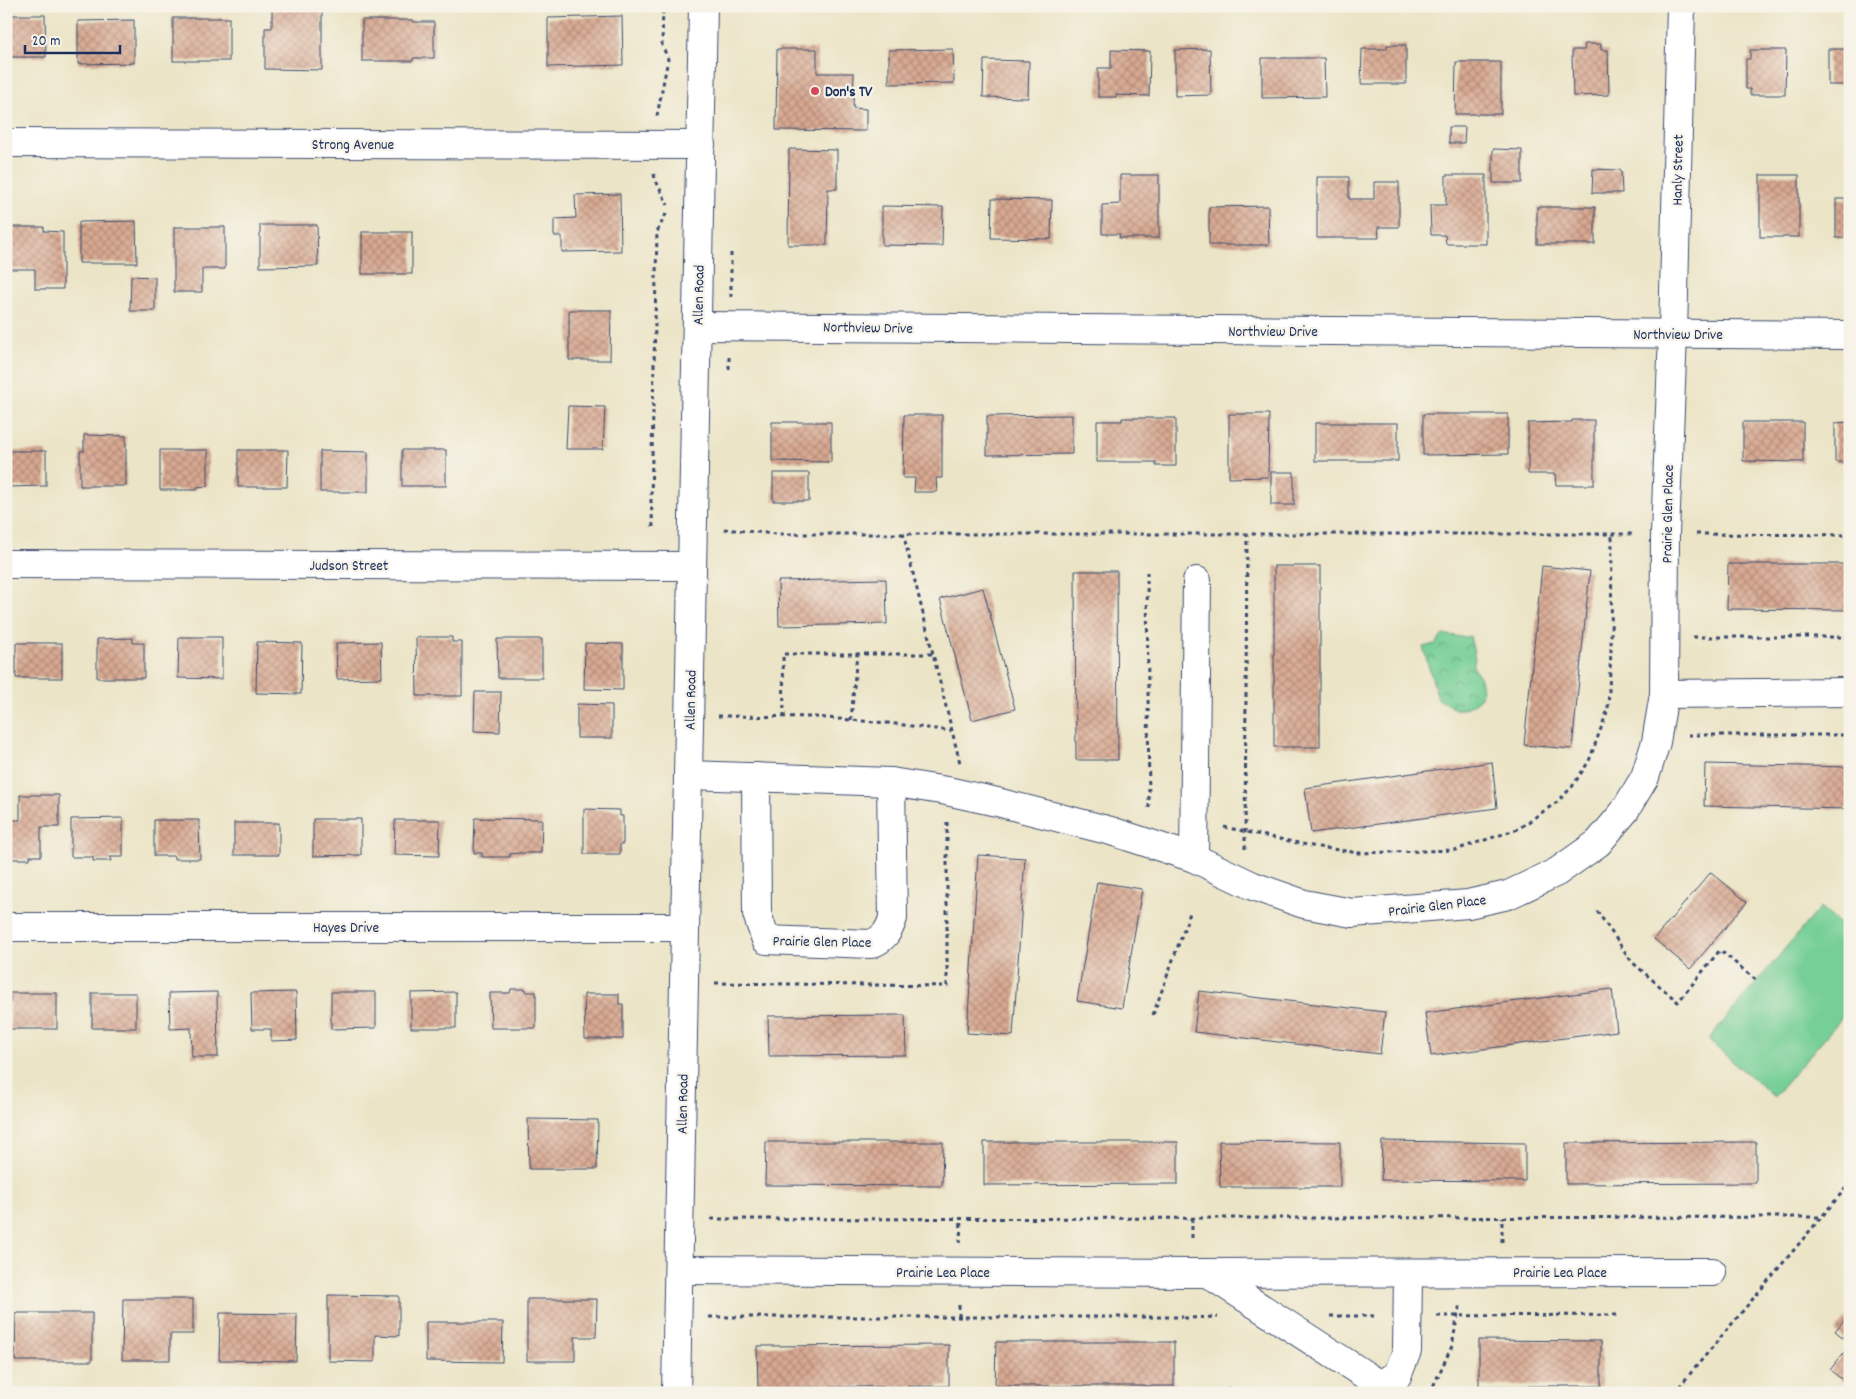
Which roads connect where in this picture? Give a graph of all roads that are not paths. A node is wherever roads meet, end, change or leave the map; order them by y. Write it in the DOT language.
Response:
graph roads {
  1 [pos="703,6"];
  2 [pos="1681,6"];
  3 [pos="6,143"];
  4 [pos="701,145"];
  5 [pos="697,326"];
  6 [pos="1673,334"];
  7 [pos="1850,335"];
  8 [pos="6,564"];
  9 [pos="692,566"];
  10 [pos="1198,580"];
  11 [pos="1850,692"];
  12 [pos="1664,694"];
  13 [pos="688,775"];
  14 [pos="756,777"];
  15 [pos="891,782"];
  16 [pos="1194,858"];
  17 [pos="6,927"];
  18 [pos="685,927"];
  19 [pos="679,1270"];
  20 [pos="1712,1272"];
  21 [pos="1207,1273"];
  22 [pos="1408,1273"];
  23 [pos="676,1393"];
  1 -- 4 [label="street, Allen Road"];
  2 -- 6 [label="street, Hanly Street"];
  3 -- 4 [label="street, Strong Avenue"];
  4 -- 5 [label="street, Allen Road"];
  5 -- 6 [label="street, Northview Drive"];
  5 -- 9 [label="street, Allen Road"];
  6 -- 7 [label="street, Northview Drive"];
  6 -- 12 [label="street, Prairie Glen Place"];
  8 -- 9 [label="street, Judson Street"];
  9 -- 13 [label="street, Allen Road"];
  10 -- 16 [label="street"];
  11 -- 12 [label="street"];
  12 -- 16 [label="street, Prairie Glen Place"];
  13 -- 14 [label="street, Prairie Glen Place"];
  13 -- 18 [label="street, Allen Road"];
  14 -- 15 [label="street, Prairie Glen Place"];
  14 -- 15 [label="street, Prairie Glen Place"];
  15 -- 16 [label="street, Prairie Glen Place"];
  17 -- 18 [label="street, Hayes Drive"];
  18 -- 19 [label="street, Allen Road"];
  19 -- 21 [label="street, Prairie Lea Place"];
  19 -- 23 [label="street, Allen Road"];
  20 -- 22 [label="street, Prairie Lea Place"];
  21 -- 22 [label="street, Prairie Lea Place"];
  21 -- 22 [label="street"];
}
